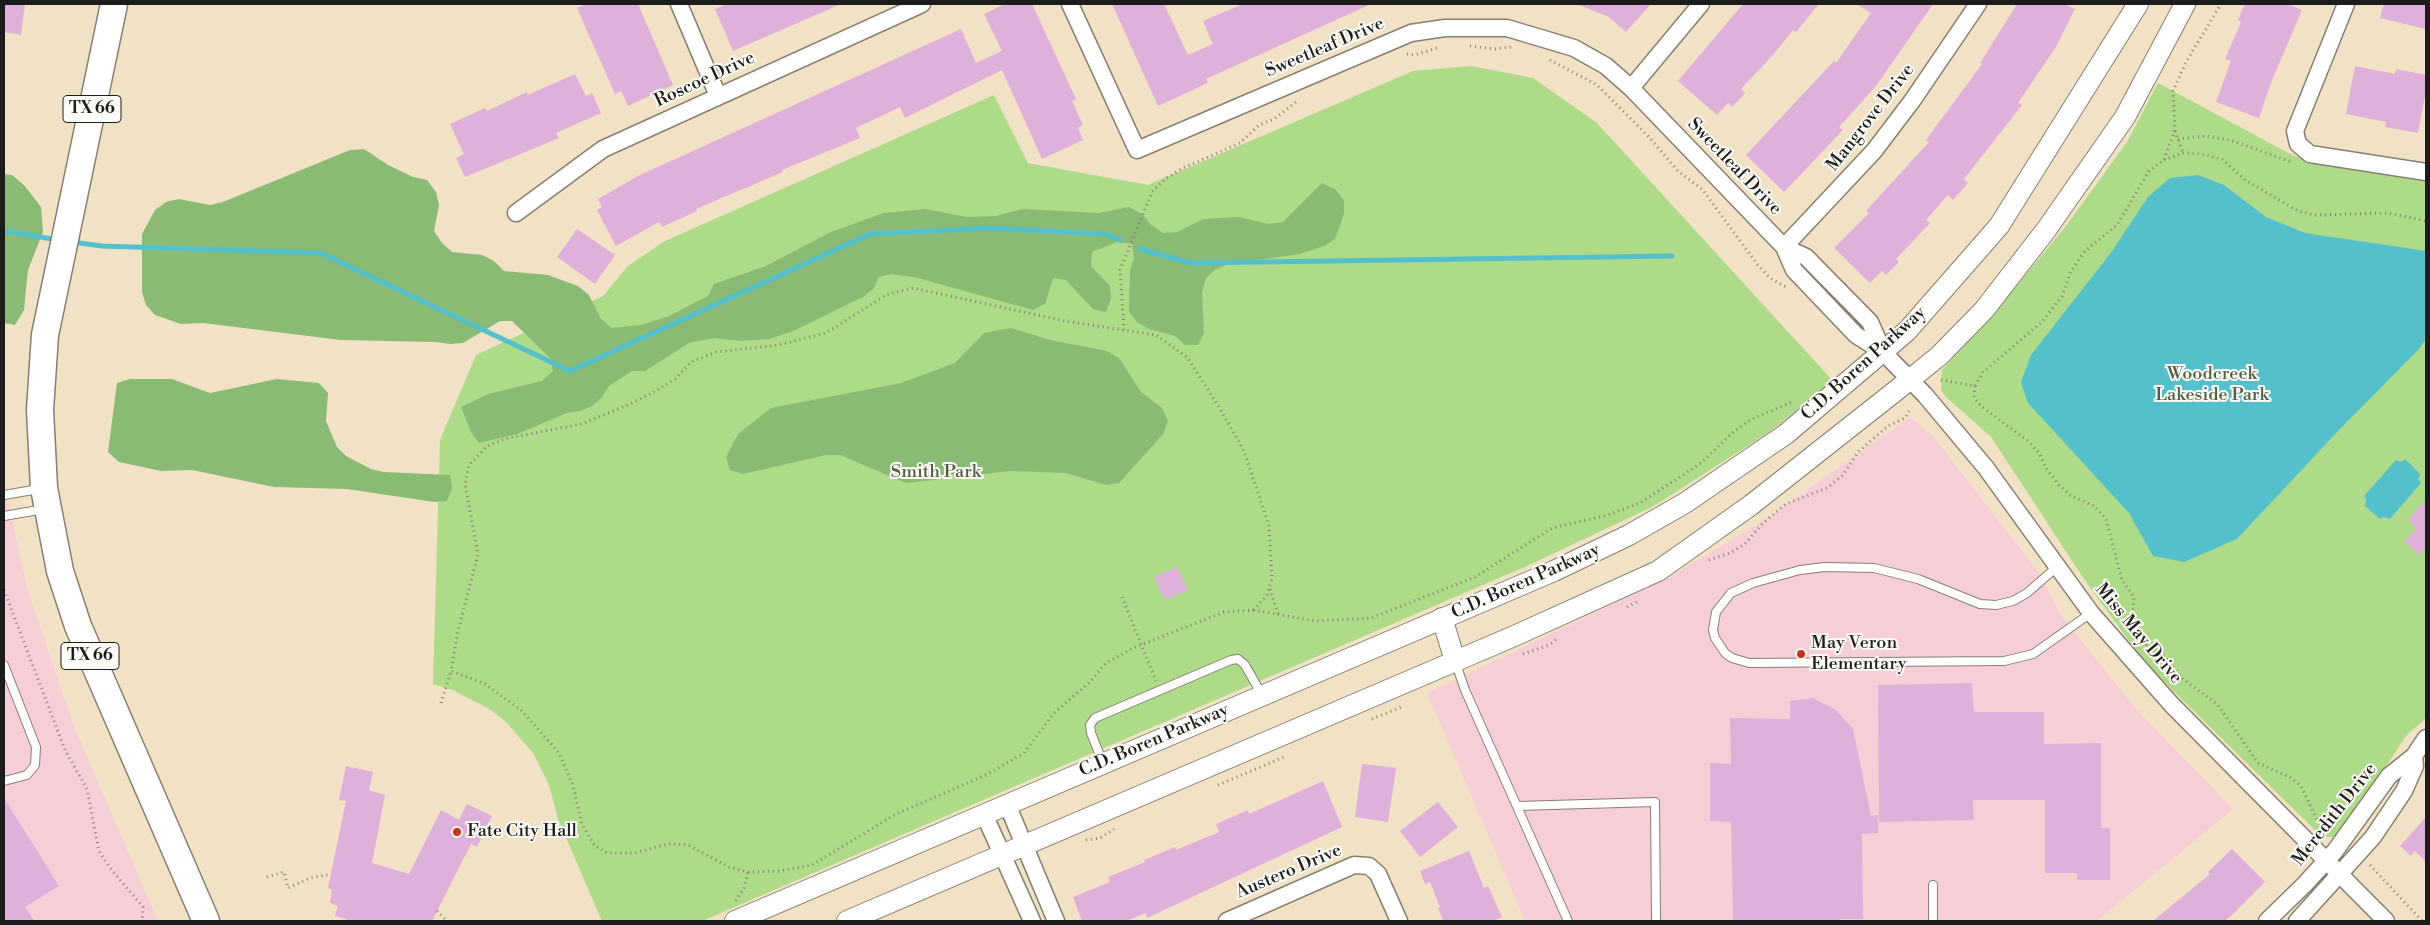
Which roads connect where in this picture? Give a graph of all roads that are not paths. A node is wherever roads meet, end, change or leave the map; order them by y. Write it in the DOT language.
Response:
graph roads {
  1 [pos="114,4"];
  2 [pos="679,4"];
  3 [pos="922,4"];
  4 [pos="1070,4"];
  5 [pos="1702,4"];
  6 [pos="1978,4"];
  7 [pos="2138,4"];
  8 [pos="2185,4"];
  9 [pos="2346,4"];
  10 [pos="1631,88"];
  11 [pos="718,96"];
  12 [pos="2426,172"];
  13 [pos="516,213"];
  14 [pos="1784,247"];
  15 [pos="1883,352"];
  16 [pos="1910,379"];
  17 [pos="4,495"];
  18 [pos="45,499"];
  19 [pos="4,516"];
  20 [pos="2058,566"];
  21 [pos="2091,613"];
  22 [pos="1442,618"];
  23 [pos="1455,662"];
  24 [pos="4,665"];
  25 [pos="1262,695"];
  26 [pos="2425,741"];
  27 [pos="2414,756"];
  28 [pos="1103,763"];
  29 [pos="4,781"];
  30 [pos="1007,804"];
  31 [pos="1517,806"];
  32 [pos="984,814"];
  33 [pos="1024,845"];
  34 [pos="1002,855"];
  35 [pos="2326,860"];
  36 [pos="2340,875"];
  37 [pos="1933,885"];
  38 [pos="737,920"];
  39 [pos="206,921"];
  40 [pos="847,921"];
  41 [pos="1032,921"];
  42 [pos="1056,921"];
  43 [pos="1227,921"];
  44 [pos="1399,921"];
  45 [pos="1568,921"];
  46 [pos="1656,921"];
  47 [pos="1933,921"];
  48 [pos="2267,921"];
  49 [pos="2297,921"];
  50 [pos="2386,921"];
  1 -- 18 [label="main road, TX 66"];
  2 -- 11 [label="street"];
  3 -- 11 [label="street, Roscoe Drive"];
  4 -- 10 [label="street, Sweetleaf Drive"];
  5 -- 10 [label="street"];
  6 -- 14 [label="street, Mangrove Drive"];
  7 -- 15 [label="street, C.D. Boren Parkway"];
  8 -- 16 [label="street, C.D. Boren Parkway"];
  9 -- 12 [label="street"];
  10 -- 14 [label="street, Sweetleaf Drive"];
  11 -- 13 [label="street, Roscoe Drive"];
  14 -- 15 [label="street, Sweetleaf Drive"];
  15 -- 16 [label="street, Miss May Drive"];
  15 -- 22 [label="street, C.D. Boren Parkway"];
  16 -- 20 [label="street, Miss May Drive"];
  16 -- 23 [label="street, C.D. Boren Parkway"];
  17 -- 18 [label="lane"];
  18 -- 19 [label="lane"];
  18 -- 39 [label="main road, TX 66"];
  20 -- 21 [label="street, Miss May Drive"];
  20 -- 21 [label="lane"];
  21 -- 35 [label="street, Miss May Drive"];
  22 -- 23 [label="street"];
  22 -- 25 [label="street, C.D. Boren Parkway"];
  23 -- 31 [label="lane"];
  23 -- 33 [label="street, C.D. Boren Parkway"];
  24 -- 29 [label="lane"];
  25 -- 28 [label="street, C.D. Boren Parkway"];
  25 -- 28 [label="lane"];
  26 -- 27 [label="street, Meredith Drive"];
  27 -- 35 [label="street, Meredith Drive"];
  27 -- 36 [label="street, Meredith Drive"];
  28 -- 30 [label="street, C.D. Boren Parkway"];
  30 -- 32 [label="street, C.D. Boren Parkway"];
  30 -- 33 [label="street"];
  31 -- 45 [label="lane"];
  31 -- 46 [label="lane"];
  32 -- 34 [label="street"];
  32 -- 38 [label="street, C.D. Boren Parkway"];
  33 -- 34 [label="street, C.D. Boren Parkway"];
  33 -- 42 [label="street"];
  34 -- 40 [label="street, C.D. Boren Parkway"];
  34 -- 41 [label="street"];
  35 -- 36 [label="street, Miss May Drive"];
  35 -- 48 [label="street, Meredith Drive"];
  36 -- 49 [label="street, Meredith Drive"];
  36 -- 50 [label="street, Miss May Drive"];
  37 -- 47 [label="lane"];
  43 -- 44 [label="street, Austero Drive"];
}
